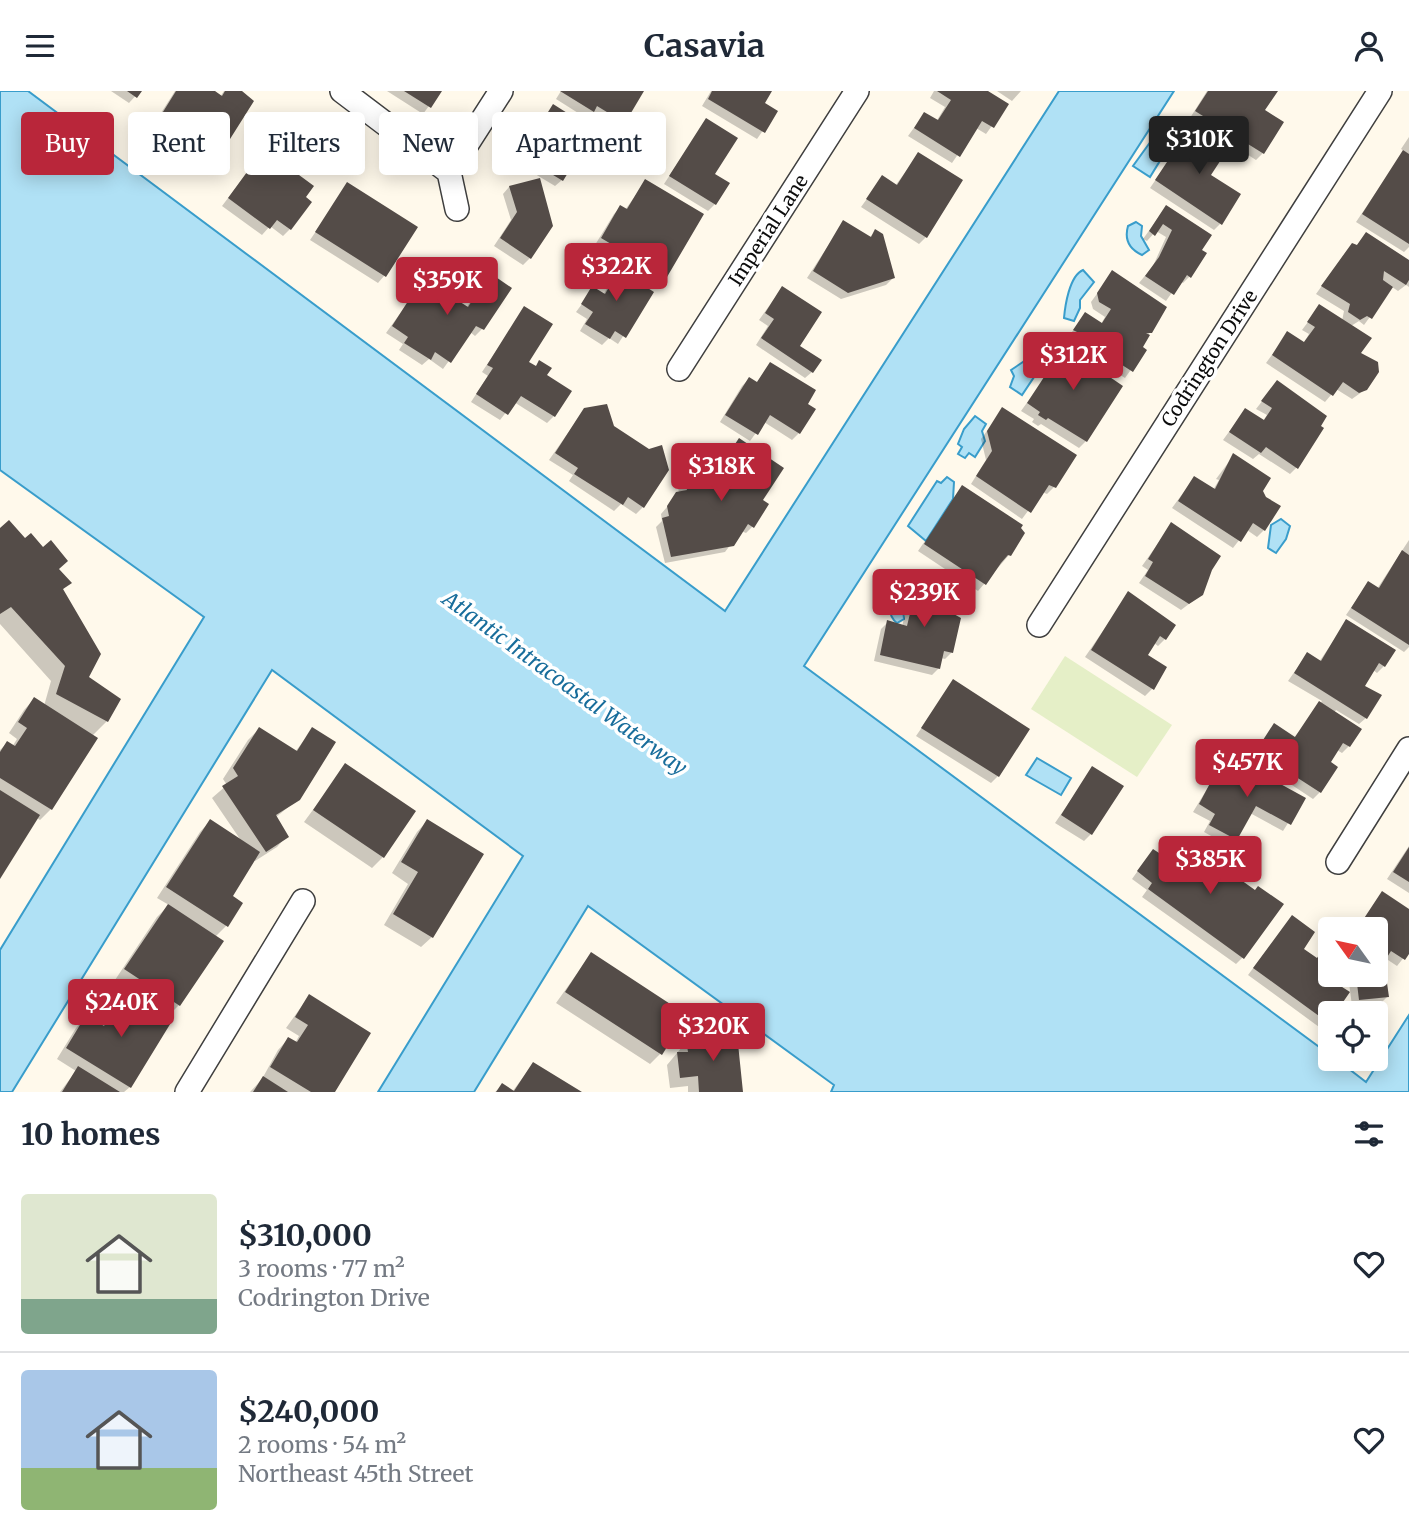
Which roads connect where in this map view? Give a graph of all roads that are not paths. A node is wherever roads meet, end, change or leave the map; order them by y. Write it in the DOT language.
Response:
graph roads {
  1 [pos="342,91"];
  2 [pos="501,91"];
  3 [pos="856,91"];
  4 [pos="1380,91"];
  5 [pos="379,119"];
  6 [pos="478,127"];
  7 [pos="450,175"];
  8 [pos="457,209"];
  9 [pos="679,369"];
  10 [pos="1039,625"];
  11 [pos="1409,749"];
  12 [pos="1338,862"];
  13 [pos="303,901"];
  14 [pos="187,1092"];
  1 -- 5 [label="street"];
  2 -- 6 [label="street"];
  3 -- 9 [label="street, Imperial Lane"];
  4 -- 10 [label="street, Codrington Drive"];
  7 -- 8 [label="street"];
  11 -- 12 [label="street"];
  13 -- 14 [label="street"];
}
